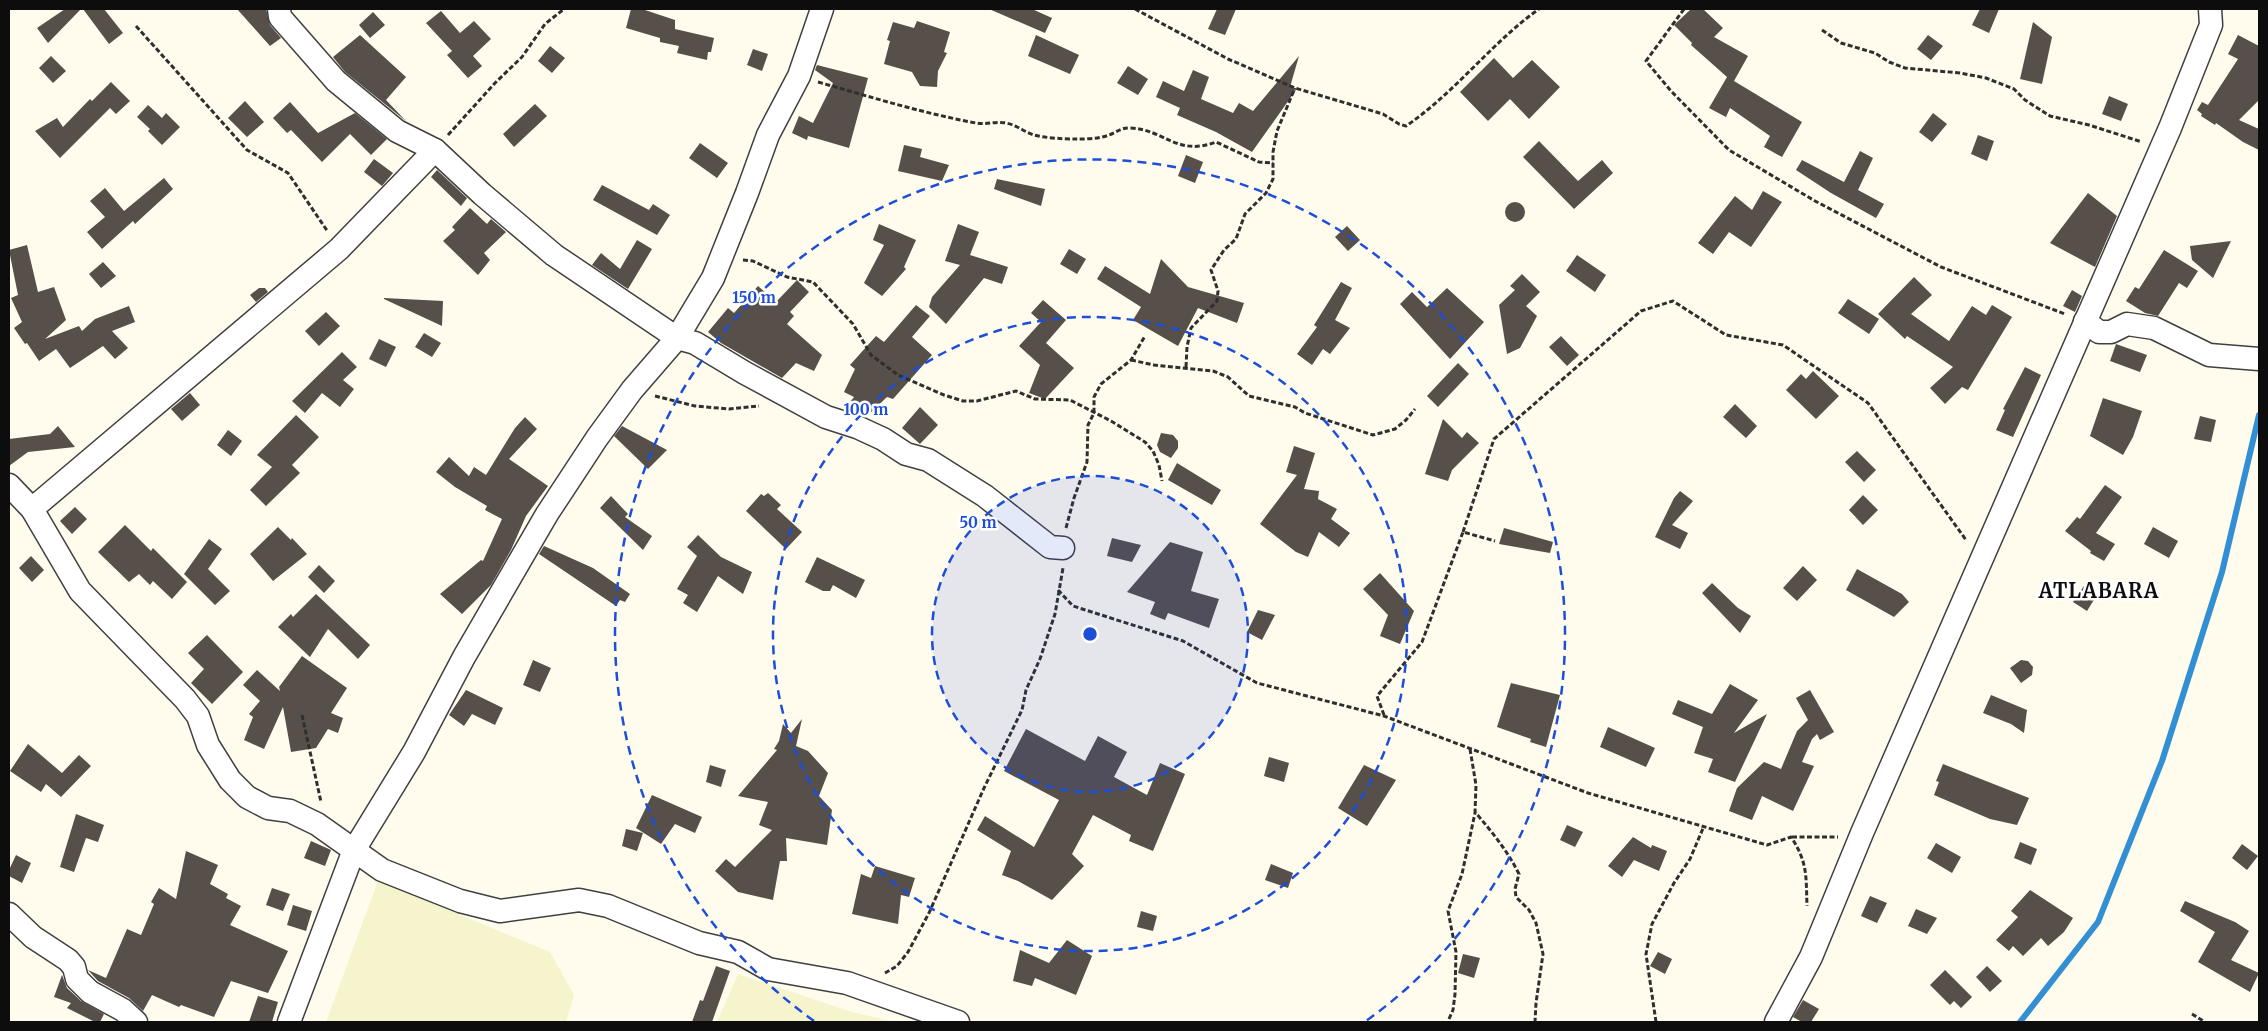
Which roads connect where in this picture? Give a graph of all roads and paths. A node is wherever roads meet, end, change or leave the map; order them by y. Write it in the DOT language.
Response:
graph roads {
  1 [pos="279,9"];
  2 [pos="564,9"];
  3 [pos="822,9"];
  4 [pos="1135,9"];
  5 [pos="1539,9"];
  6 [pos="1684,9"];
  7 [pos="2210,9"];
  8 [pos="136,26"];
  9 [pos="1822,30"];
  10 [pos="799,76"];
  11 [pos="1295,88"];
  12 [pos="2162,145"];
  13 [pos="435,150"];
  14 [pos="1273,163"];
  15 [pos="339,249"];
  16 [pos="722,257"];
  17 [pos="2085,322"];
  18 [pos="1145,336"];
  19 [pos="677,338"];
  20 [pos="2259,359"];
  21 [pos="1131,360"];
  22 [pos="1186,367"];
  23 [pos="632,390"];
  24 [pos="768,406"];
  25 [pos="1414,409"];
  26 [pos="1094,413"];
  27 [pos="1162,481"];
  28 [pos="9,485"];
  29 [pos="32,510"];
  30 [pos="1463,532"];
  31 [pos="1495,541"];
  32 [pos="1063,548"];
  33 [pos="1983,556"];
  34 [pos="302,715"];
  35 [pos="1384,716"];
  36 [pos="1470,748"];
  37 [pos="1475,812"];
  38 [pos="1704,826"];
  39 [pos="327,830"];
  40 [pos="1862,833"];
  41 [pos="1791,838"];
  42 [pos="354,850"];
  43 [pos="1808,908"];
  44 [pos="9,914"];
  45 [pos="858,986"];
  46 [pos="2192,1014"];
  47 [pos="1449,1019"];
  48 [pos="136,1022"];
  49 [pos="289,1022"];
  50 [pos="958,1022"];
  51 [pos="1535,1022"];
  52 [pos="1656,1022"];
  53 [pos="1776,1022"];
  54 [pos="2205,1022"];
  1 -- 13 [label="street"];
  2 -- 13 [label="path"];
  3 -- 10 [label="street"];
  4 -- 11 [label="path"];
  5 -- 11 [label="path"];
  6 -- 17 [label="path"];
  7 -- 12 [label="street"];
  8 -- 15 [label="path"];
  9 -- 12 [label="path"];
  10 -- 14 [label="path"];
  10 -- 16 [label="street"];
  11 -- 14 [label="path"];
  12 -- 17 [label="street"];
  13 -- 15 [label="street"];
  13 -- 19 [label="street"];
  14 -- 22 [label="path"];
  15 -- 29 [label="street"];
  16 -- 19 [label="street"];
  16 -- 26 [label="path"];
  17 -- 20 [label="street"];
  17 -- 33 [label="street"];
  18 -- 21 [label="path"];
  19 -- 23 [label="street"];
  19 -- 32 [label="street"];
  21 -- 22 [label="path"];
  21 -- 26 [label="path"];
  22 -- 25 [label="path"];
  23 -- 24 [label="path"];
  23 -- 42 [label="street"];
  26 -- 27 [label="path"];
  26 -- 32 [label="path"];
  28 -- 29 [label="street"];
  29 -- 39 [label="street"];
  30 -- 31 [label="path"];
  30 -- 33 [label="path"];
  30 -- 35 [label="path"];
  33 -- 40 [label="street"];
  34 -- 39 [label="path"];
  35 -- 36 [label="path"];
  35 -- 45 [label="path"];
  36 -- 37 [label="path"];
  36 -- 38 [label="path"];
  37 -- 47 [label="path"];
  37 -- 51 [label="path"];
  38 -- 41 [label="path"];
  38 -- 52 [label="path"];
  39 -- 42 [label="street"];
  40 -- 41 [label="path"];
  40 -- 53 [label="street"];
  41 -- 43 [label="path"];
  42 -- 45 [label="street"];
  42 -- 49 [label="street"];
  44 -- 48 [label="street"];
  45 -- 50 [label="street"];
  46 -- 54 [label="path"];
}
